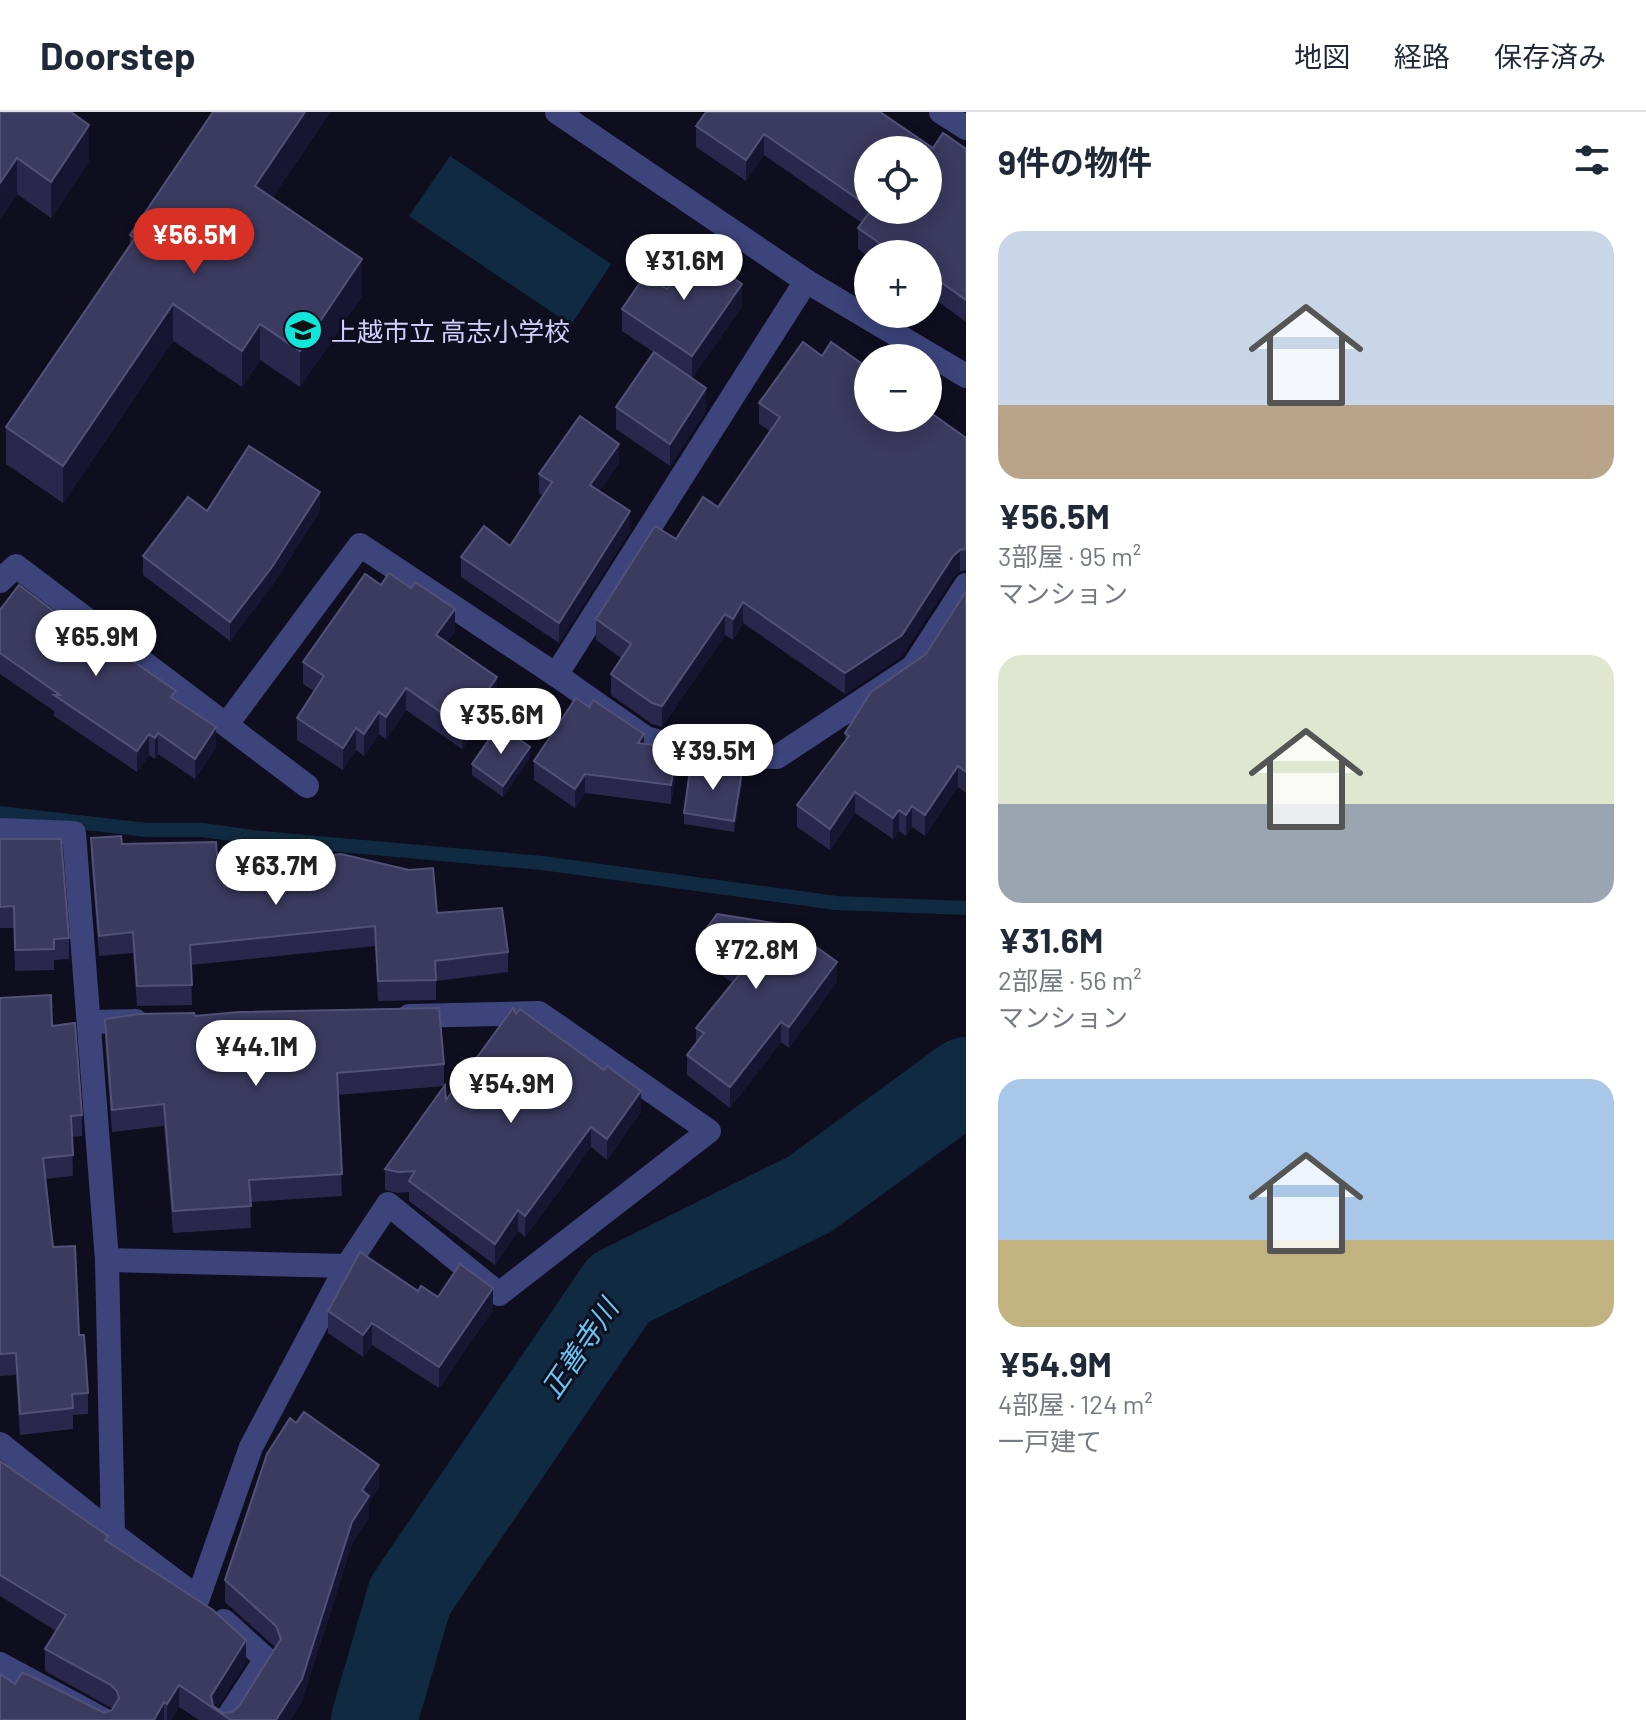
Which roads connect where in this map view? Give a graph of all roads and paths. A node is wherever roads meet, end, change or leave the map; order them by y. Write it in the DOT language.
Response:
graph roads {
  1 [pos="557,112"];
  2 [pos="941,112"];
  3 [pos="966,128"];
  4 [pos="806,281"];
  5 [pos="966,376"];
  6 [pos="0,581"];
  7 [pos="966,585"];
  8 [pos="556,675"];
  9 [pos="227,724"];
  10 [pos="307,786"];
  11 [pos="0,830"];
  12 [pos="384,1016"];
  13 [pos="152,1021"];
  14 [pos="90,1022"];
  15 [pos="107,1260"];
  16 [pos="347,1266"];
  17 [pos="0,1444"];
  18 [pos="113,1534"];
  19 [pos="198,1598"];
  20 [pos="0,1664"];
  21 [pos="104,1720"];
  22 [pos="226,1720"];
  1 -- 4 [label="street"];
  2 -- 3 [label="street"];
  4 -- 5 [label="street"];
  4 -- 8 [label="street"];
  6 -- 9 [label="street"];
  7 -- 8 [label="street"];
  8 -- 9 [label="street"];
  9 -- 10 [label="street"];
  11 -- 14 [label="street"];
  12 -- 16 [label="street"];
  13 -- 14 [label="street"];
  14 -- 15 [label="street"];
  15 -- 16 [label="street"];
  15 -- 18 [label="street"];
  16 -- 19 [label="street"];
  17 -- 18 [label="street"];
  18 -- 19 [label="street"];
  19 -- 22 [label="street"];
  20 -- 21 [label="street"];
}
